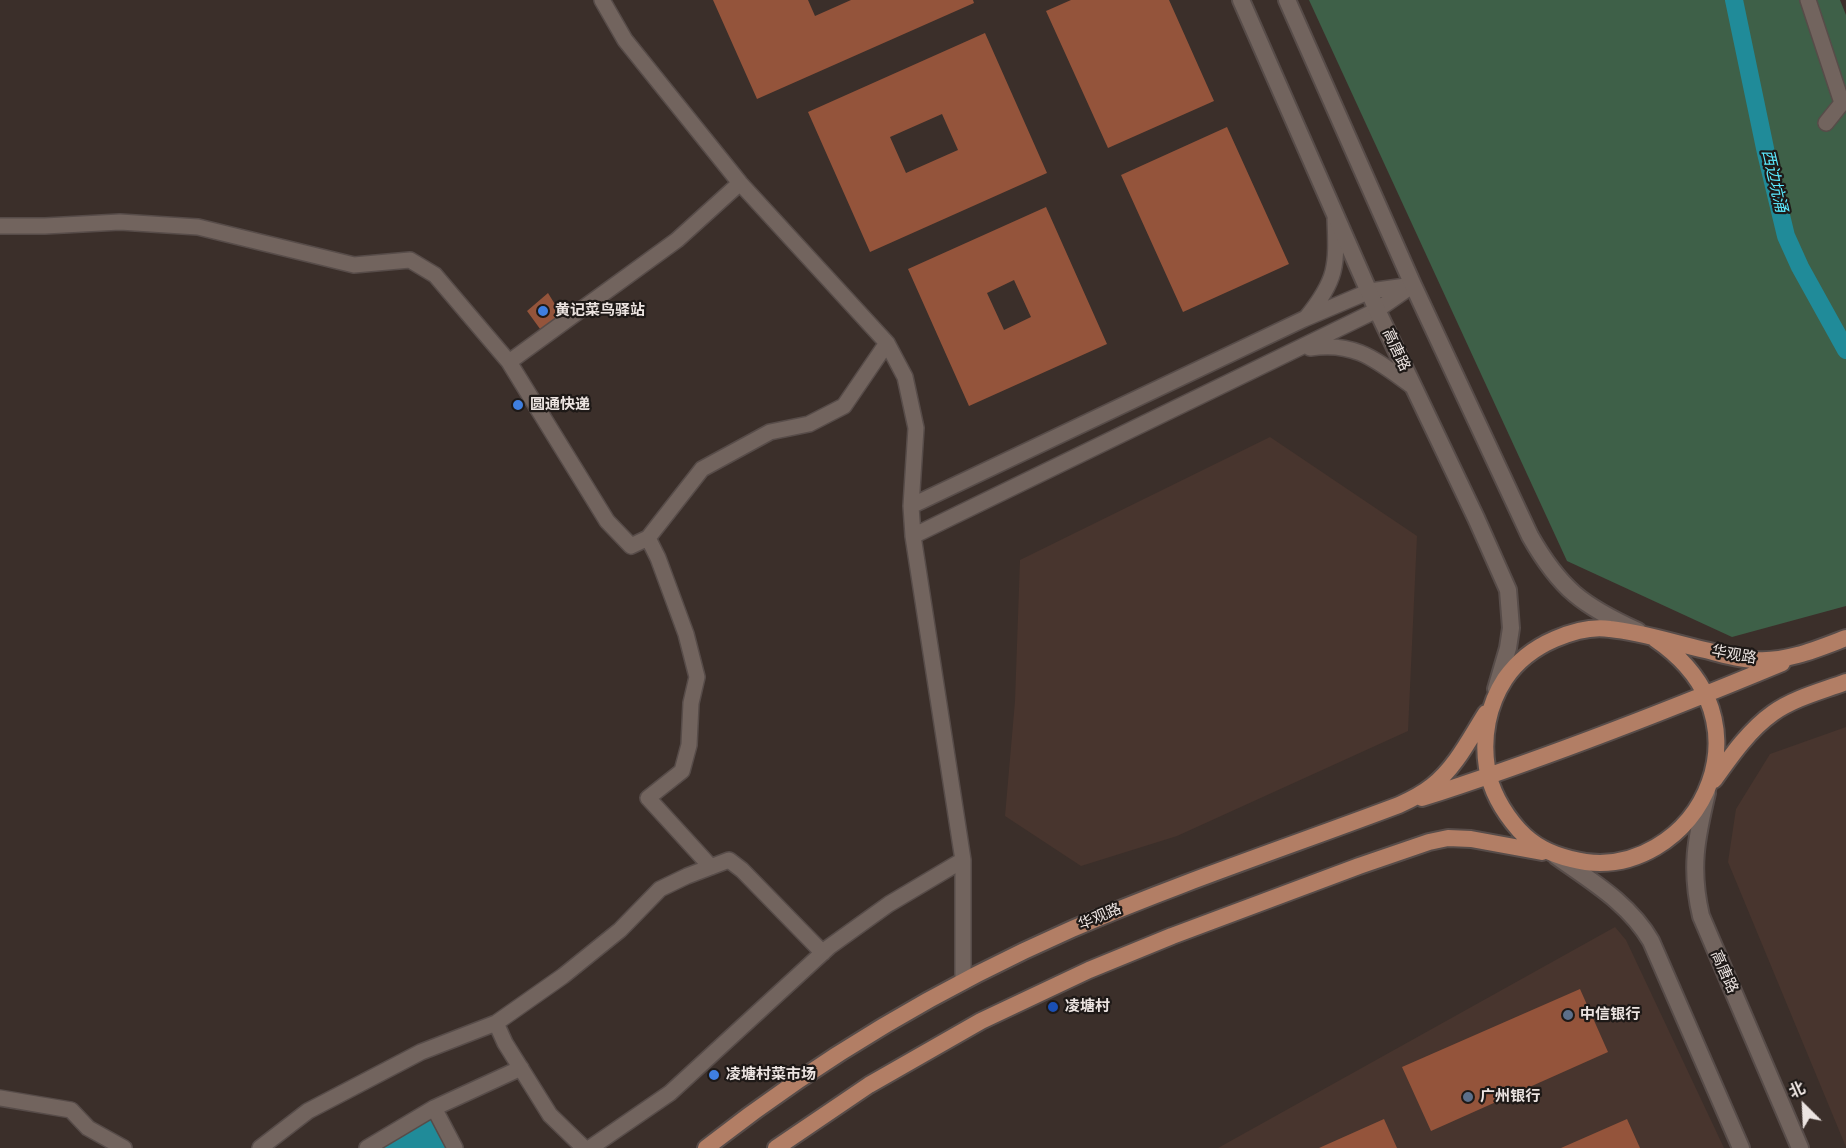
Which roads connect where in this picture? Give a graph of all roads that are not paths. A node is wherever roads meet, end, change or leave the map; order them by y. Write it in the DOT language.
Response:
graph roads {
  1 [pos="602,0"];
  2 [pos="1240,0"];
  3 [pos="1287,0"];
  4 [pos="1808,0"];
  5 [pos="1826,123"];
  6 [pos="740,183"];
  7 [pos="1335,213"];
  8 [pos="0,226"];
  9 [pos="1413,285"];
  10 [pos="1370,291"];
  11 [pos="1377,310"];
  12 [pos="1304,320"];
  13 [pos="887,343"];
  14 [pos="1296,351"];
  15 [pos="509,362"];
  16 [pos="1412,386"];
  17 [pos="911,506"];
  18 [pos="913,536"];
  19 [pos="648,538"];
  20 [pos="1846,638"];
  21 [pos="1655,639"];
  22 [pos="1808,652"];
  23 [pos="1846,682"];
  24 [pos="1705,695"];
  25 [pos="1492,705"];
  26 [pos="1489,777"];
  27 [pos="1709,788"];
  28 [pos="1399,805"];
  29 [pos="1555,855"];
  30 [pos="963,860"];
  31 [pos="711,867"];
  32 [pos="822,953"];
  33 [pos="963,981"];
  34 [pos="496,1023"];
  35 [pos="521,1068"];
  36 [pos="0,1098"];
  37 [pos="434,1108"];
  38 [pos="124,1148"];
  39 [pos="260,1148"];
  40 [pos="367,1148"];
  41 [pos="455,1148"];
  42 [pos="584,1148"];
  43 [pos="590,1148"];
  44 [pos="706,1148"];
  45 [pos="776,1148"];
  46 [pos="1741,1148"];
  47 [pos="1800,1148"];
  1 -- 6 [label="street"];
  2 -- 7 [label="street, 高唐路"];
  3 -- 9 [label="street"];
  4 -- 5 [label="street"];
  6 -- 13 [label="street"];
  6 -- 15 [label="street"];
  7 -- 10 [label="street, 高唐路"];
  7 -- 12 [label="street"];
  8 -- 15 [label="street"];
  9 -- 10 [label="street"];
  9 -- 11 [label="street"];
  9 -- 21 [label="street"];
  10 -- 11 [label="street, 高唐路"];
  10 -- 12 [label="street"];
  11 -- 14 [label="street"];
  11 -- 16 [label="street, 高唐路"];
  12 -- 17 [label="street"];
  13 -- 17 [label="street"];
  13 -- 19 [label="street"];
  14 -- 16 [label="street"];
  14 -- 18 [label="street"];
  15 -- 19 [label="street"];
  16 -- 25 [label="street, 高唐路"];
  17 -- 18 [label="street"];
  18 -- 30 [label="street"];
  19 -- 31 [label="street"];
  20 -- 22 [label="main road, 华观路"];
  21 -- 22 [label="main road, 华观路"];
  21 -- 24 [label="main road"];
  21 -- 25 [label="main road, 华观路"];
  22 -- 24 [label="main road"];
  23 -- 27 [label="main road"];
  24 -- 26 [label="main road"];
  24 -- 27 [label="main road"];
  25 -- 26 [label="main road"];
  25 -- 28 [label="main road, 华观路"];
  26 -- 28 [label="main road"];
  26 -- 29 [label="main road"];
  27 -- 29 [label="main road"];
  27 -- 47 [label="street, 高唐路"];
  28 -- 33 [label="main road, 华观路"];
  29 -- 45 [label="main road"];
  29 -- 46 [label="street"];
  30 -- 32 [label="street"];
  30 -- 33 [label="street"];
  31 -- 32 [label="street"];
  31 -- 34 [label="street"];
  32 -- 43 [label="street"];
  33 -- 44 [label="main road, 华观路"];
  34 -- 35 [label="street"];
  34 -- 39 [label="street"];
  35 -- 37 [label="street"];
  35 -- 42 [label="street"];
  36 -- 38 [label="street"];
  37 -- 40 [label="street"];
  37 -- 41 [label="street"];
}
